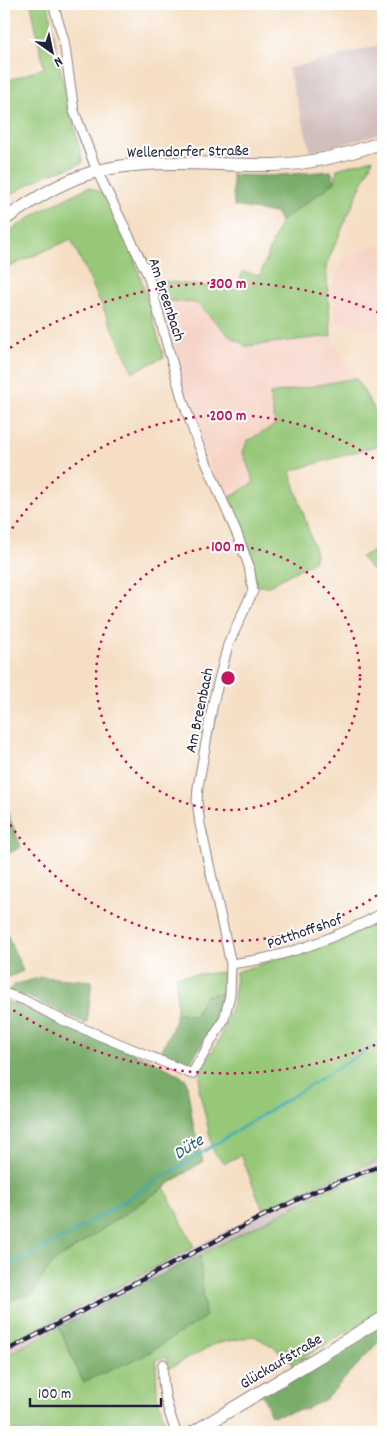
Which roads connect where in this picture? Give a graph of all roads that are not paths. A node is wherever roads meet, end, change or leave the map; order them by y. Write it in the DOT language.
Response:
graph roads {
  1 [pos="53,4"];
  2 [pos="383,142"];
  3 [pos="96,171"];
  4 [pos="4,220"];
  5 [pos="383,914"];
  6 [pos="231,964"];
  7 [pos="4,993"];
  8 [pos="383,1318"];
  9 [pos="164,1364"];
  10 [pos="176,1432"];
  11 [pos="194,1432"];
  1 -- 3 [label="street, Am Breenbach"];
  2 -- 3 [label="street, Wellendorfer Straße"];
  3 -- 4 [label="street, Wellendorfer Straße"];
  3 -- 6 [label="street, Am Breenbach"];
  5 -- 6 [label="street, Potthoffshof"];
  6 -- 7 [label="street, Am Breenbach"];
  8 -- 11 [label="street, Glückaufstraße"];
  9 -- 10 [label="street"];
}
